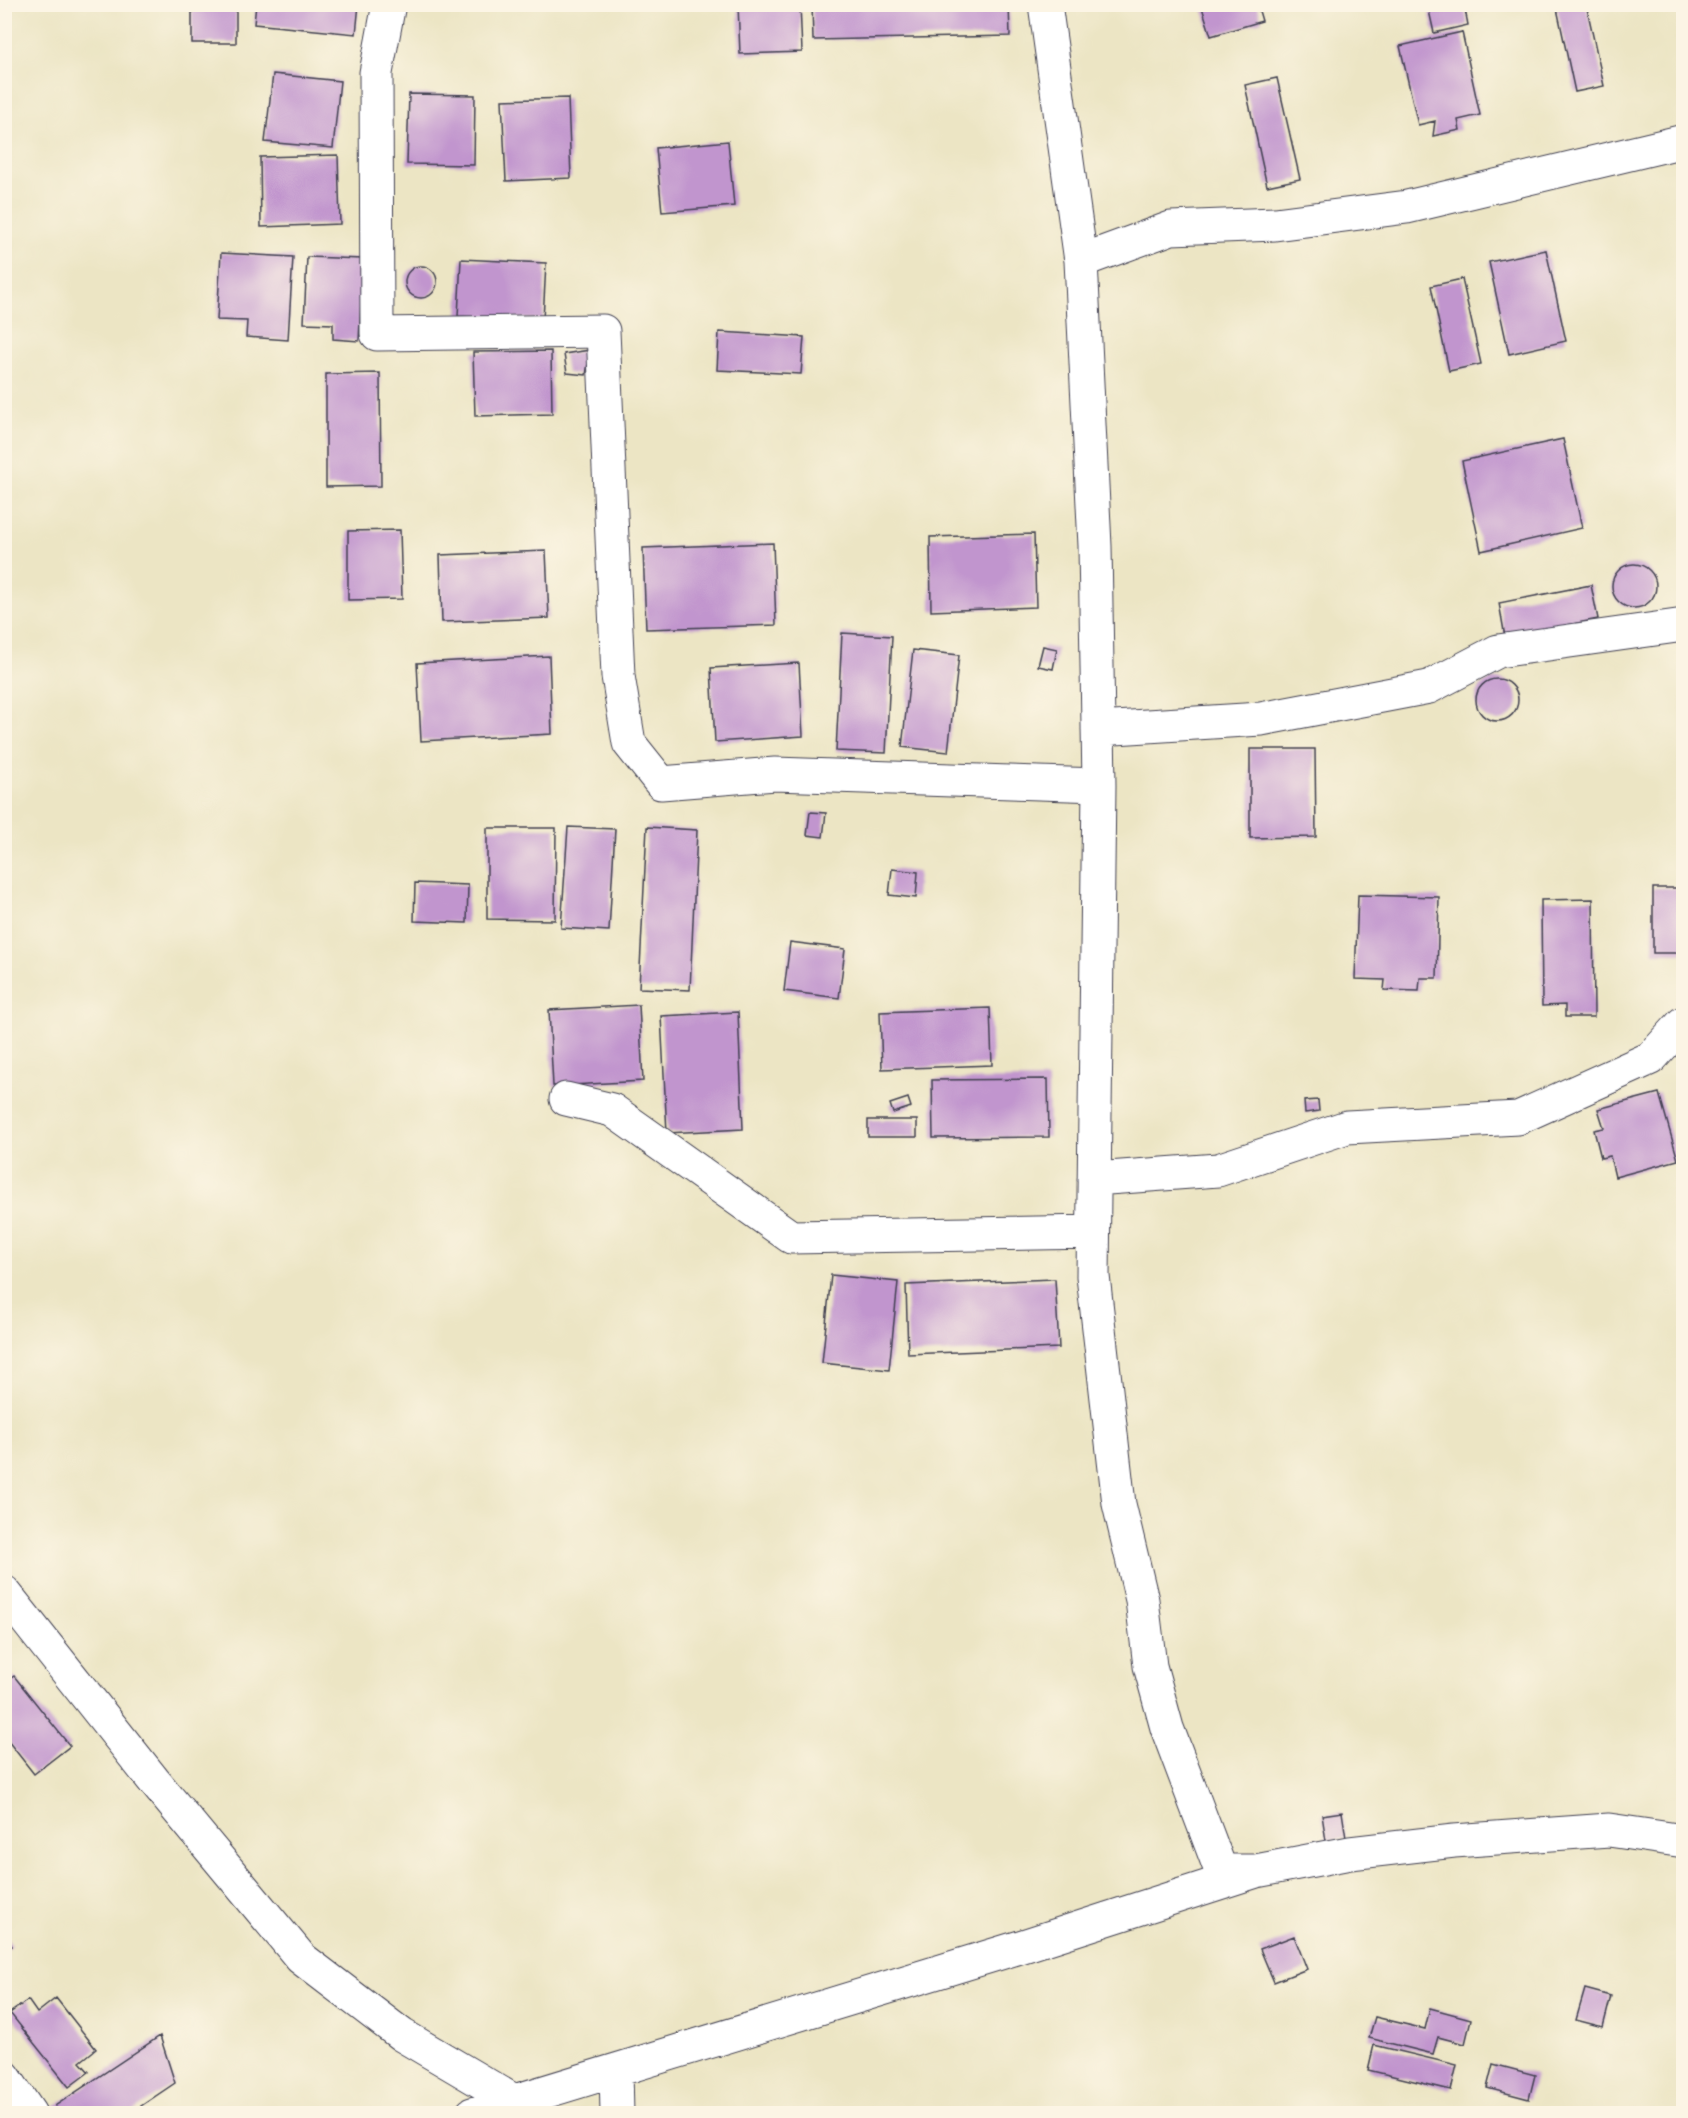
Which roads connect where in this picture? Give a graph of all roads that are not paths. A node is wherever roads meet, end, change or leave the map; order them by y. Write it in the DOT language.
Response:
graph roads {
  1 [pos="389,4"];
  2 [pos="1045,4"];
  3 [pos="1683,141"];
  4 [pos="1081,261"];
  5 [pos="1683,625"];
  6 [pos="1098,729"];
  7 [pos="1099,785"];
  8 [pos="1683,1023"];
  9 [pos="566,1100"];
  10 [pos="1094,1179"];
  11 [pos="1093,1232"];
  12 [pos="4,1592"];
  13 [pos="1683,1841"];
  14 [pos="1256,1871"];
  15 [pos="616,2070"];
  16 [pos="4,2076"];
  17 [pos="514,2101"];
  18 [pos="30,2114"];
  19 [pos="472,2114"];
  20 [pos="617,2114"];
  1 -- 7 [label="street"];
  2 -- 4 [label="street"];
  3 -- 4 [label="street"];
  4 -- 6 [label="street"];
  5 -- 6 [label="street"];
  6 -- 7 [label="street"];
  7 -- 10 [label="street"];
  8 -- 10 [label="street"];
  9 -- 11 [label="street"];
  10 -- 11 [label="street"];
  11 -- 14 [label="street"];
  12 -- 17 [label="street"];
  13 -- 14 [label="street"];
  14 -- 15 [label="street"];
  15 -- 17 [label="street"];
  15 -- 20 [label="street"];
  16 -- 18 [label="street"];
  17 -- 19 [label="street"];
}
